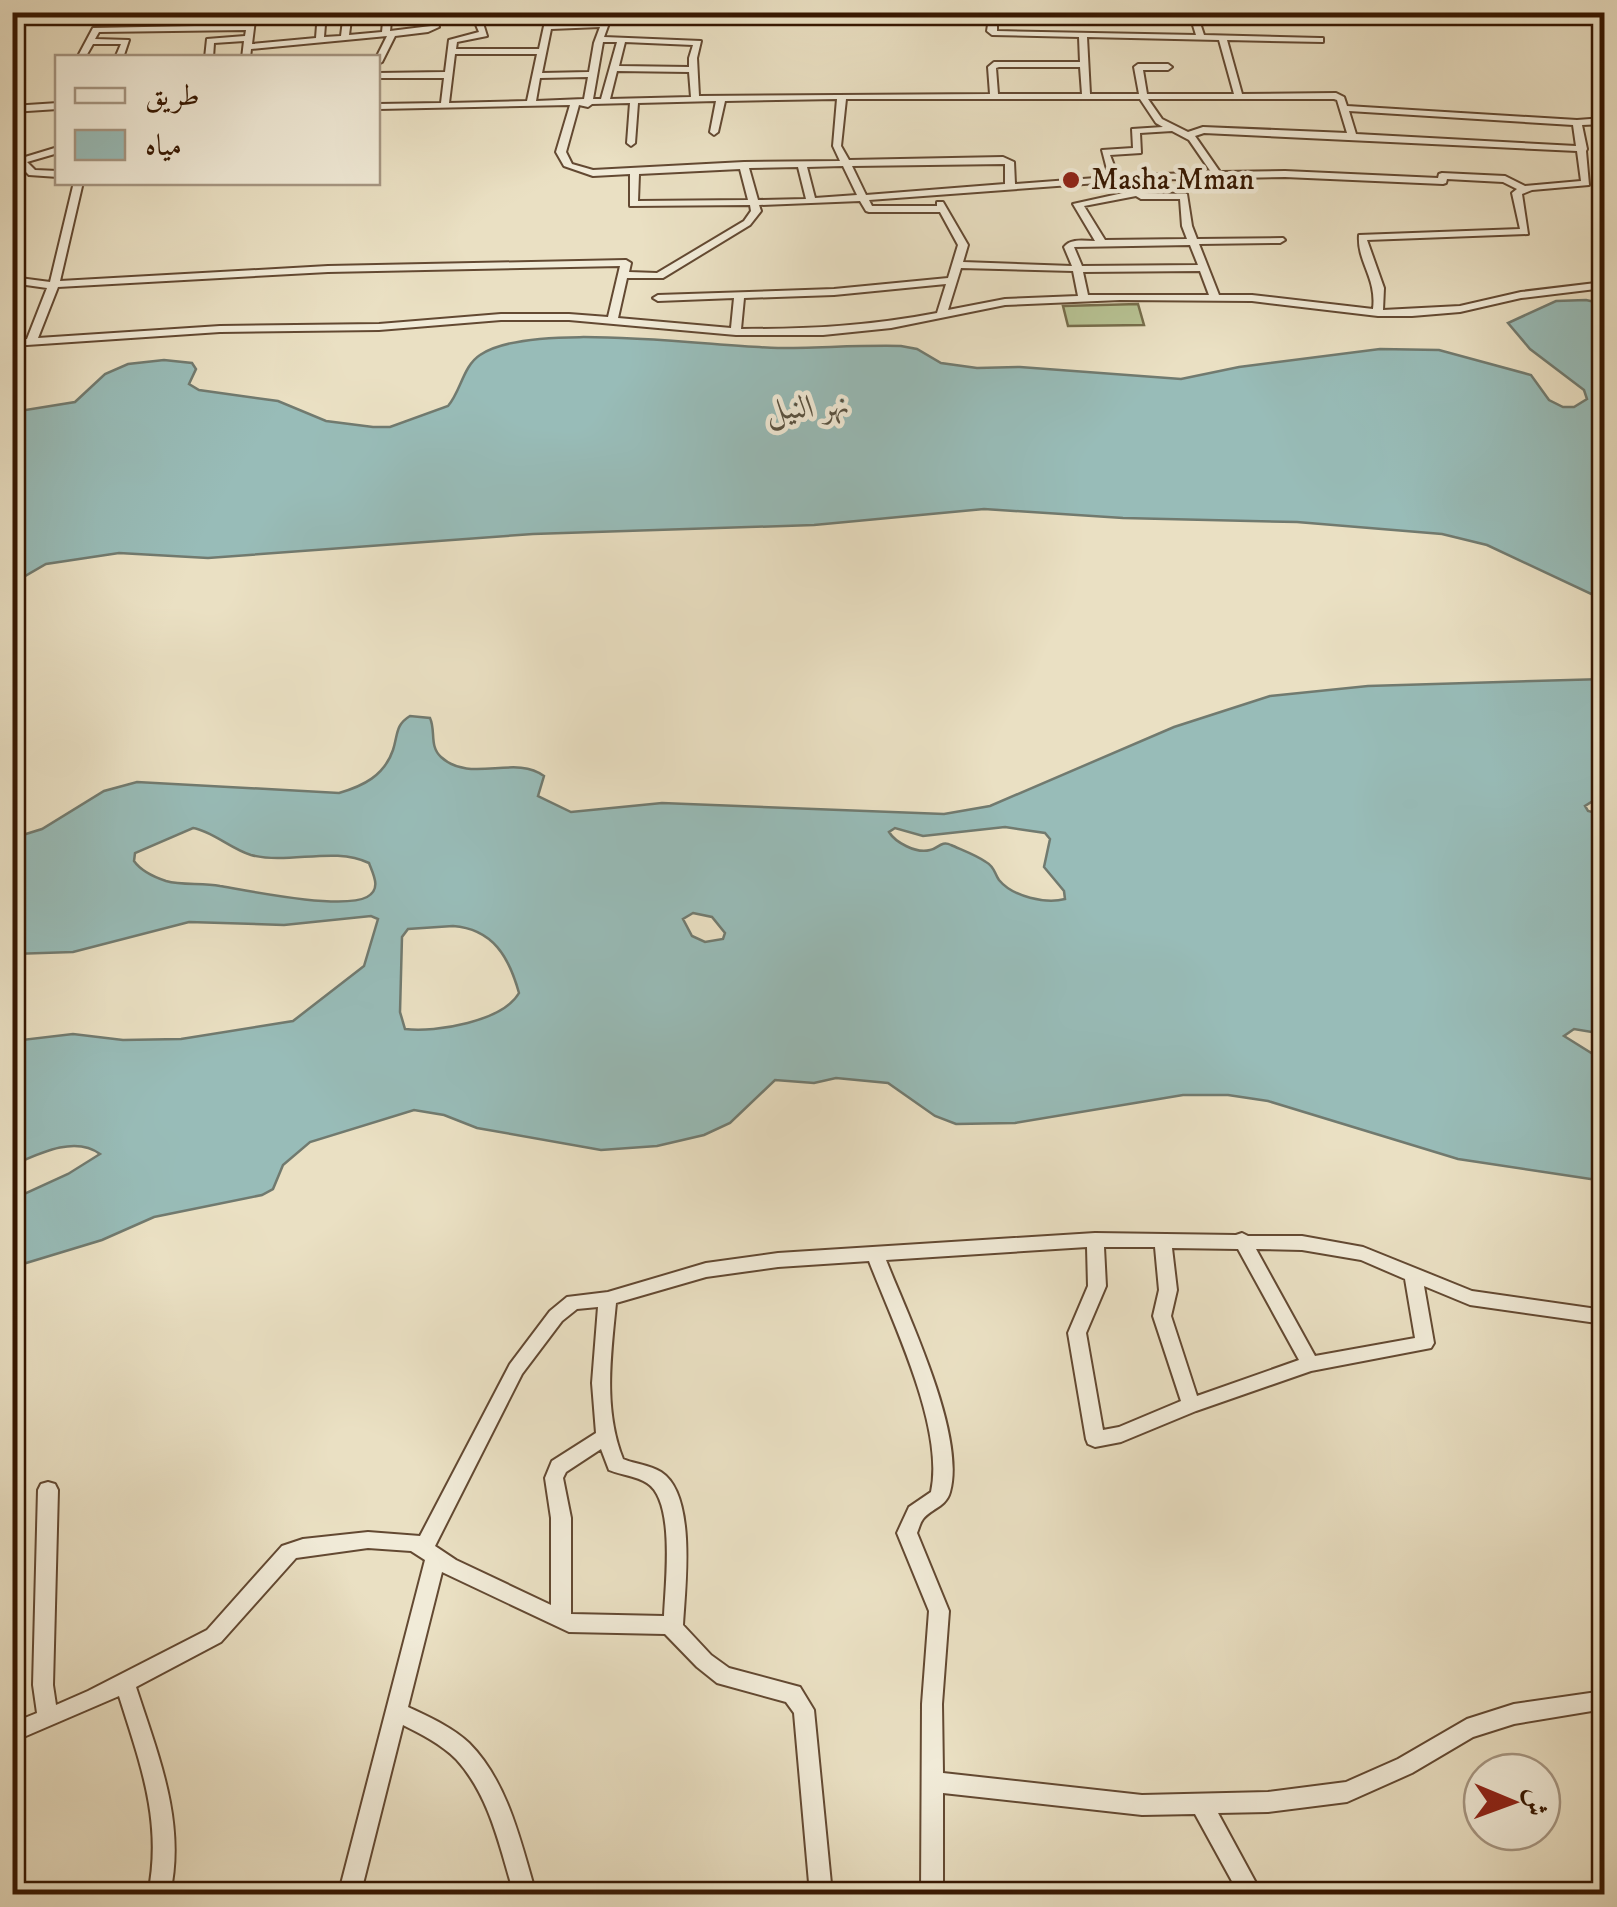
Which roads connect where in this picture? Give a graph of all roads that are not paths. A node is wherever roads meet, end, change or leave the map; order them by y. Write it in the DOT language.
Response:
graph roads {
  1 [pos="189,12"];
  2 [pos="252,12"];
  3 [pos="322,12"];
  4 [pos="348,12"];
  5 [pos="388,12"];
  6 [pos="610,12"];
  7 [pos="1595,12"];
  8 [pos="551,13"];
  9 [pos="476,14"];
  10 [pos="516,14"];
  11 [pos="994,14"];
  12 [pos="430,16"];
  13 [pos="1040,16"];
  14 [pos="606,24"];
  15 [pos="1604,24"];
  16 [pos="549,27"];
  17 [pos="182,29"];
  18 [pos="389,34"];
  19 [pos="1045,34"];
  20 [pos="1082,35"];
  21 [pos="344,37"];
  22 [pos="1164,37"];
  23 [pos="1201,38"];
  24 [pos="1222,38"];
  25 [pos="600,39"];
  26 [pos="325,40"];
  27 [pos="622,40"];
  28 [pos="1320,40"];
  29 [pos="89,42"];
  30 [pos="670,42"];
  31 [pos="287,44"];
  32 [pos="248,45"];
  33 [pos="451,51"];
  34 [pos="543,52"];
  35 [pos="83,55"];
  36 [pos="120,55"];
  37 [pos="208,55"];
  38 [pos="285,55"];
  39 [pos="325,55"];
  40 [pos="380,56"];
  41 [pos="1084,65"];
  42 [pos="1168,67"];
  43 [pos="615,68"];
  44 [pos="656,69"];
  45 [pos="694,70"];
  46 [pos="447,74"];
  47 [pos="592,74"];
  48 [pos="380,75"];
  49 [pos="536,76"];
  50 [pos="1086,94"];
  51 [pos="1142,94"];
  52 [pos="1176,94"];
  53 [pos="1238,94"];
  54 [pos="994,95"];
  55 [pos="842,96"];
  56 [pos="721,99"];
  57 [pos="694,100"];
  58 [pos="531,102"];
  59 [pos="634,102"];
  60 [pos="647,102"];
  61 [pos="445,103"];
  62 [pos="604,103"];
  63 [pos="575,104"];
  64 [pos="588,104"];
  65 [pos="55,106"];
  66 [pos="380,107"];
  67 [pos="12,108"];
  68 [pos="1344,108"];
  69 [pos="1604,121"];
  70 [pos="1577,122"];
  71 [pos="1169,129"];
  72 [pos="714,132"];
  73 [pos="1189,136"];
  74 [pos="1352,136"];
  75 [pos="631,143"];
  76 [pos="1583,150"];
  77 [pos="55,153"];
  78 [pos="844,162"];
  79 [pos="18,163"];
  80 [pos="802,164"];
  81 [pos="744,166"];
  82 [pos="635,171"];
  83 [pos="55,174"];
  84 [pos="1217,174"];
  85 [pos="1586,175"];
  86 [pos="1604,176"];
  87 [pos="1127,178"];
  88 [pos="1115,180"];
  89 [pos="78,185"];
  90 [pos="1010,186"];
  91 [pos="1522,188"];
  92 [pos="936,190"];
  93 [pos="1137,193"];
  94 [pos="862,196"];
  95 [pos="811,201"];
  96 [pos="755,202"];
  97 [pos="942,210"];
  98 [pos="1154,240"];
  99 [pos="1196,240"];
  100 [pos="1280,240"];
  101 [pos="1105,242"];
  102 [pos="958,265"];
  103 [pos="1078,268"];
  104 [pos="1205,268"];
  105 [pos="1167,269"];
  106 [pos="1122,270"];
  107 [pos="623,274"];
  108 [pos="659,276"];
  109 [pos="12,280"];
  110 [pos="954,280"];
  111 [pos="54,284"];
  112 [pos="1604,284"];
  113 [pos="740,297"];
  114 [pos="1214,297"];
  115 [pos="658,298"];
  116 [pos="1082,298"];
  117 [pos="942,313"];
  118 [pos="1378,313"];
  119 [pos="612,320"];
  120 [pos="658,324"];
  121 [pos="736,332"];
  122 [pos="30,342"];
  123 [pos="12,343"];
  124 [pos="1096,1240"];
  125 [pos="1163,1240"];
  126 [pos="1242,1240"];
  127 [pos="875,1253"];
  128 [pos="1413,1274"];
  129 [pos="608,1299"];
  130 [pos="1604,1317"];
  131 [pos="1310,1364"];
  132 [pos="1191,1405"];
  133 [pos="606,1436"];
  134 [pos="48,1490"];
  135 [pos="431,1551"];
  136 [pos="561,1618"];
  137 [pos="674,1627"];
  138 [pos="125,1683"];
  139 [pos="1604,1700"];
  140 [pos="396,1711"];
  141 [pos="48,1718"];
  142 [pos="12,1734"];
  143 [pos="931,1782"];
  144 [pos="1202,1805"];
  145 [pos="352,1884"];
  146 [pos="160,1894"];
  147 [pos="525,1894"];
  148 [pos="820,1894"];
  149 [pos="932,1894"];
  150 [pos="1251,1894"];
  1 -- 17 [label="street"];
  2 -- 32 [label="street"];
  3 -- 26 [label="street"];
  4 -- 21 [label="street"];
  5 -- 18 [label="street"];
  6 -- 14 [label="street"];
  7 -- 15 [label="street"];
  8 -- 10 [label="street"];
  8 -- 16 [label="street"];
  9 -- 10 [label="street"];
  9 -- 12 [label="street"];
  9 -- 33 [label="street"];
  11 -- 13 [label="street"];
  11 -- 19 [label="street"];
  12 -- 18 [label="street"];
  13 -- 19 [label="street"];
  13 -- 23 [label="street"];
  14 -- 16 [label="street"];
  14 -- 25 [label="street"];
  16 -- 34 [label="street"];
  17 -- 29 [label="street"];
  17 -- 32 [label="street"];
  18 -- 21 [label="street"];
  18 -- 40 [label="street"];
  19 -- 20 [label="street"];
  20 -- 22 [label="street"];
  20 -- 41 [label="street"];
  21 -- 26 [label="street"];
  22 -- 23 [label="street"];
  22 -- 42 [label="street"];
  23 -- 24 [label="street"];
  24 -- 28 [label="street"];
  24 -- 53 [label="street"];
  25 -- 27 [label="street"];
  25 -- 47 [label="street"];
  26 -- 31 [label="street"];
  26 -- 39 [label="street"];
  27 -- 30 [label="street"];
  27 -- 43 [label="street"];
  29 -- 35 [label="street"];
  29 -- 36 [label="street"];
  30 -- 44 [label="street"];
  30 -- 45 [label="street"];
  31 -- 32 [label="street"];
  31 -- 38 [label="street"];
  32 -- 37 [label="street"];
  33 -- 34 [label="street"];
  33 -- 46 [label="street"];
  34 -- 49 [label="street"];
  41 -- 50 [label="street"];
  41 -- 54 [label="street"];
  42 -- 51 [label="street"];
  42 -- 52 [label="street"];
  43 -- 44 [label="street"];
  43 -- 62 [label="street"];
  44 -- 45 [label="street"];
  44 -- 60 [label="street"];
  45 -- 57 [label="street"];
  46 -- 48 [label="street"];
  46 -- 61 [label="street"];
  47 -- 49 [label="street"];
  47 -- 64 [label="street"];
  49 -- 58 [label="street"];
  50 -- 51 [label="street"];
  50 -- 54 [label="street"];
  51 -- 52 [label="street"];
  51 -- 71 [label="street"];
  52 -- 53 [label="street"];
  53 -- 68 [label="street"];
  54 -- 55 [label="street"];
  55 -- 56 [label="street"];
  55 -- 78 [label="street"];
  56 -- 57 [label="street"];
  56 -- 72 [label="street"];
  57 -- 60 [label="street"];
  58 -- 61 [label="street"];
  58 -- 63 [label="street"];
  59 -- 60 [label="street"];
  59 -- 62 [label="street"];
  59 -- 75 [label="street"];
  61 -- 66 [label="street"];
  62 -- 64 [label="street"];
  63 -- 64 [label="street"];
  63 -- 82 [label="street"];
  65 -- 67 [label="street"];
  68 -- 70 [label="street"];
  68 -- 74 [label="street"];
  69 -- 70 [label="street"];
  70 -- 76 [label="street"];
  71 -- 73 [label="street"];
  71 -- 88 [label="street"];
  73 -- 74 [label="street"];
  73 -- 84 [label="street"];
  74 -- 76 [label="street"];
  76 -- 85 [label="street"];
  77 -- 79 [label="street"];
  78 -- 80 [label="street"];
  78 -- 90 [label="street"];
  78 -- 94 [label="street"];
  79 -- 83 [label="street"];
  80 -- 81 [label="street"];
  80 -- 95 [label="street"];
  81 -- 82 [label="street"];
  81 -- 96 [label="street"];
  82 -- 96 [label="street"];
  84 -- 87 [label="street"];
  84 -- 91 [label="street"];
  85 -- 86 [label="street"];
  85 -- 91 [label="street"];
  87 -- 88 [label="street"];
  87 -- 93 [label="street"];
  88 -- 90 [label="street"];
  89 -- 111 [label="street"];
  90 -- 92 [label="street"];
  91 -- 118 [label="street"];
  92 -- 94 [label="street"];
  92 -- 97 [label="street"];
  93 -- 99 [label="street"];
  93 -- 101 [label="street"];
  94 -- 95 [label="street"];
  94 -- 97 [label="street"];
  95 -- 96 [label="street"];
  96 -- 108 [label="street"];
  97 -- 102 [label="street"];
  98 -- 99 [label="street"];
  98 -- 101 [label="street"];
  98 -- 105 [label="street"];
  99 -- 100 [label="street"];
  99 -- 104 [label="street"];
  101 -- 103 [label="street"];
  101 -- 106 [label="street"];
  102 -- 103 [label="street"];
  102 -- 110 [label="street"];
  103 -- 106 [label="street"];
  103 -- 116 [label="street"];
  104 -- 105 [label="street"];
  104 -- 114 [label="street"];
  105 -- 106 [label="street"];
  107 -- 108 [label="street"];
  107 -- 111 [label="street"];
  107 -- 119 [label="street"];
  108 -- 115 [label="street"];
  109 -- 111 [label="street"];
  110 -- 113 [label="street"];
  110 -- 117 [label="street"];
  111 -- 122 [label="street"];
  112 -- 118 [label="street"];
  113 -- 115 [label="street"];
  113 -- 121 [label="street"];
  114 -- 116 [label="street"];
  114 -- 118 [label="street"];
  115 -- 120 [label="street"];
  116 -- 117 [label="street"];
  117 -- 121 [label="street"];
  119 -- 120 [label="street"];
  119 -- 122 [label="street"];
  120 -- 121 [label="street"];
  122 -- 123 [label="street"];
  124 -- 125 [label="street"];
  124 -- 127 [label="street"];
  124 -- 132 [label="street"];
  125 -- 126 [label="street"];
  125 -- 132 [label="street"];
  126 -- 128 [label="street"];
  126 -- 131 [label="street"];
  127 -- 129 [label="street"];
  127 -- 143 [label="street"];
  128 -- 130 [label="street"];
  128 -- 131 [label="street"];
  129 -- 133 [label="street"];
  129 -- 135 [label="street"];
  131 -- 132 [label="street"];
  133 -- 136 [label="street"];
  133 -- 137 [label="street"];
  134 -- 141 [label="street"];
  135 -- 136 [label="street"];
  135 -- 138 [label="street"];
  135 -- 140 [label="street"];
  136 -- 137 [label="street"];
  137 -- 148 [label="street"];
  138 -- 141 [label="street"];
  138 -- 146 [label="street"];
  139 -- 144 [label="street"];
  140 -- 145 [label="street"];
  140 -- 147 [label="street"];
  141 -- 142 [label="street"];
  143 -- 144 [label="street"];
  143 -- 149 [label="street"];
  144 -- 150 [label="street"];
}
